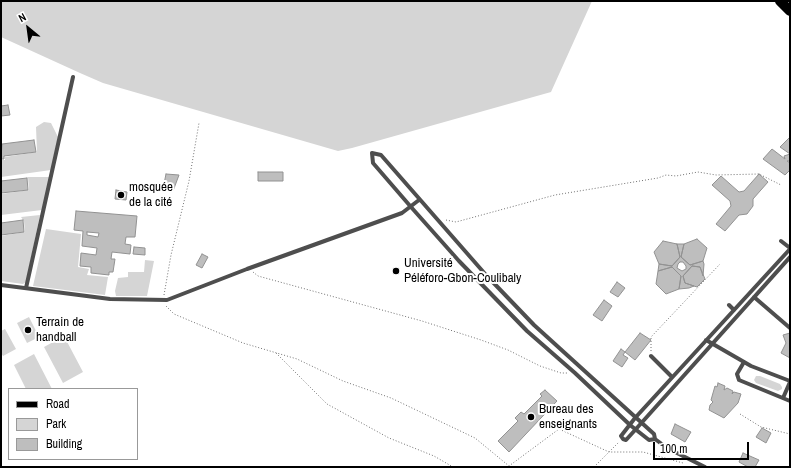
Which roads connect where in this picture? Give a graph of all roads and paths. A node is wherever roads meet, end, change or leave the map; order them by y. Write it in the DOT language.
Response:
graph roads {
  1 [pos="780,1"];
  2 [pos="790,11"];
  3 [pos="73,77"];
  4 [pos="199,123"];
  5 [pos="781,185"];
  6 [pos="420,200"];
  7 [pos="411,207"];
  8 [pos="435,218"];
  9 [pos="781,241"];
  10 [pos="790,249"];
  11 [pos="790,257"];
  12 [pos="720,264"];
  13 [pos="247,269"];
  14 [pos="763,279"];
  15 [pos="767,283"];
  16 [pos="1,285"];
  17 [pos="26,288"];
  18 [pos="754,297"];
  19 [pos="163,300"];
  20 [pos="729,305"];
  21 [pos="734,310"];
  22 [pos="534,325"];
  23 [pos="790,328"];
  24 [pos="527,331"];
  25 [pos="706,340"];
  26 [pos="712,344"];
  27 [pos="274,352"];
  28 [pos="651,356"];
  29 [pos="744,362"];
  30 [pos="575,373"];
  31 [pos="672,377"];
  32 [pos="790,381"];
  33 [pos="783,398"];
  34 [pos="790,401"];
  35 [pos="740,414"];
  36 [pos="635,418"];
  37 [pos="641,423"];
  38 [pos="630,425"];
  39 [pos="636,430"];
  40 [pos="790,434"];
  41 [pos="623,439"];
  42 [pos="655,439"];
  43 [pos="609,452"];
  44 [pos="683,463"];
  45 [pos="453,467"];
  46 [pos="594,467"];
  47 [pos="705,467"];
  1 -- 2 [label="main road"];
  3 -- 17 [label="lane"];
  4 -- 19 [label="path"];
  5 -- 8 [label="path"];
  6 -- 7 [label="lane"];
  6 -- 7 [label="lane"];
  6 -- 8 [label="lane"];
  7 -- 13 [label="lane"];
  7 -- 24 [label="lane"];
  8 -- 22 [label="lane"];
  9 -- 10 [label="lane"];
  10 -- 14 [label="lane"];
  11 -- 15 [label="lane"];
  12 -- 28 [label="path"];
  13 -- 19 [label="lane"];
  13 -- 30 [label="path"];
  14 -- 15 [label="lane"];
  14 -- 21 [label="lane"];
  15 -- 18 [label="lane"];
  16 -- 17 [label="lane"];
  17 -- 19 [label="lane"];
  18 -- 23 [label="lane"];
  18 -- 26 [label="lane"];
  19 -- 27 [label="path"];
  20 -- 21 [label="lane"];
  21 -- 25 [label="lane"];
  22 -- 24 [label="lane"];
  22 -- 36 [label="lane"];
  24 -- 30 [label="lane"];
  25 -- 26 [label="lane"];
  25 -- 31 [label="lane"];
  26 -- 29 [label="lane"];
  26 -- 37 [label="lane"];
  27 -- 43 [label="path"];
  27 -- 45 [label="path"];
  28 -- 31 [label="lane"];
  29 -- 32 [label="lane"];
  29 -- 33 [label="lane"];
  30 -- 38 [label="lane"];
  31 -- 36 [label="lane"];
  32 -- 33 [label="lane"];
  33 -- 34 [label="lane"];
  35 -- 40 [label="path"];
  36 -- 37 [label="lane"];
  36 -- 38 [label="lane"];
  37 -- 39 [label="lane"];
  37 -- 42 [label="lane"];
  38 -- 39 [label="lane"];
  38 -- 41 [label="lane"];
  39 -- 41 [label="lane"];
  39 -- 42 [label="lane"];
  41 -- 43 [label="path"];
  42 -- 47 [label="lane"];
  43 -- 44 [label="path"];
  43 -- 46 [label="path"];
}
